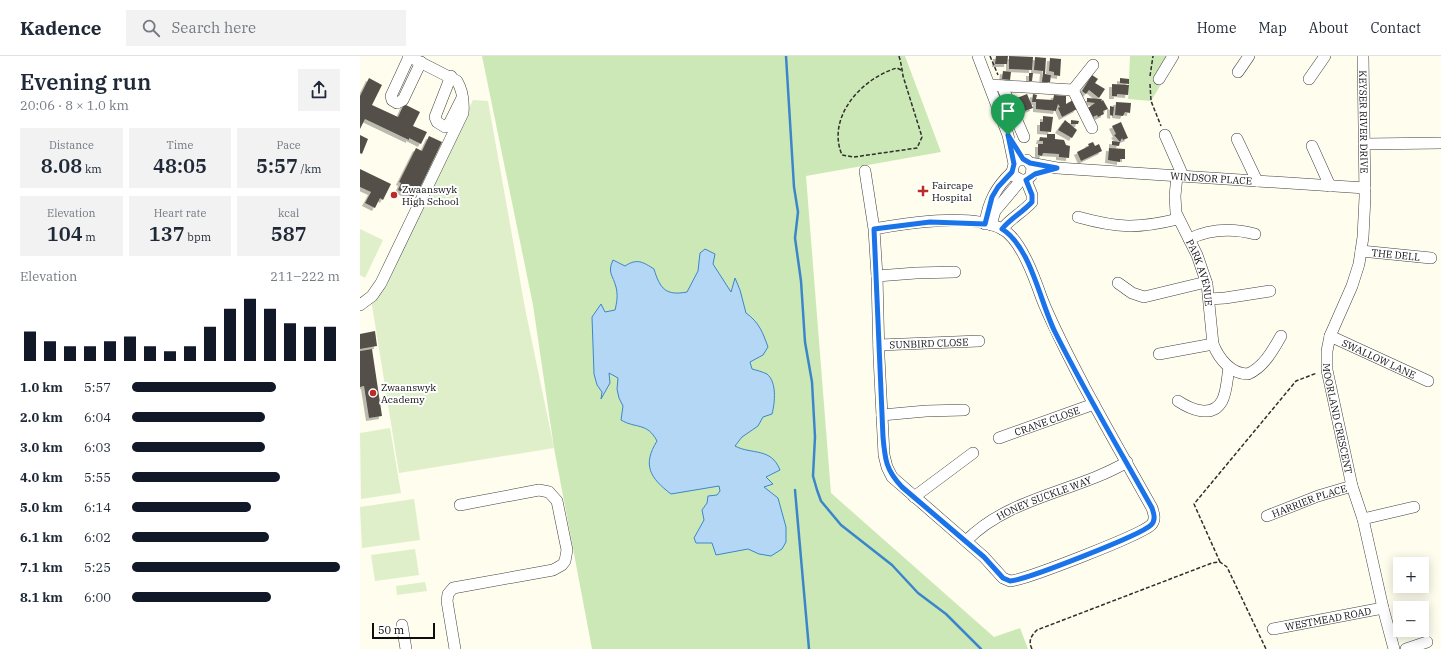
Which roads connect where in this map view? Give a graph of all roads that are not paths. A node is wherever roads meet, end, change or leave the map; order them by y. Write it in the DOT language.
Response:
graph roads {
  1 [pos="409,56"];
  2 [pos="978,56"];
  3 [pos="1173,56"];
  4 [pos="1250,56"];
  5 [pos="1325,56"];
  6 [pos="1363,56"];
  7 [pos="421,62"];
  8 [pos="1093,65"];
  9 [pos="1238,72"];
  10 [pos="451,76"];
  11 [pos="1159,79"];
  12 [pos="1309,79"];
  13 [pos="990,85"];
  14 [pos="1002,86"];
  15 [pos="1073,90"];
  16 [pos="463,95"];
  17 [pos="1092,128"];
  18 [pos="1164,136"];
  19 [pos="1024,137"];
  20 [pos="1237,139"];
  21 [pos="1441,143"];
  22 [pos="1364,144"];
  23 [pos="1312,146"];
  24 [pos="1020,165"];
  25 [pos="1057,168"];
  26 [pos="865,172"];
  27 [pos="1180,176"];
  28 [pos="1026,179"];
  29 [pos="1257,181"];
  30 [pos="1330,186"];
  31 [pos="1365,188"];
  32 [pos="1078,217"];
  33 [pos="1178,219"];
  34 [pos="992,226"];
  35 [pos="874,229"];
  36 [pos="1255,234"];
  37 [pos="1189,239"];
  38 [pos="1361,251"];
  39 [pos="1431,258"];
  40 [pos="955,272"];
  41 [pos="877,276"];
  42 [pos="1118,282"];
  43 [pos="1206,282"];
  44 [pos="1270,291"];
  45 [pos="1209,299"];
  46 [pos="360,305"];
  47 [pos="1281,336"];
  48 [pos="1330,336"];
  49 [pos="979,341"];
  50 [pos="1213,344"];
  51 [pos="879,345"];
  52 [pos="1159,354"];
  53 [pos="1229,368"];
  54 [pos="1428,381"];
  55 [pos="1178,401"];
  56 [pos="1094,404"];
  57 [pos="964,410"];
  58 [pos="882,415"];
  59 [pos="999,438"];
  60 [pos="973,453"];
  61 [pos="1127,462"];
  62 [pos="1352,486"];
  63 [pos="914,496"];
  64 [pos="460,504"];
  65 [pos="1414,506"];
  66 [pos="1267,516"];
  67 [pos="1363,519"];
  68 [pos="966,541"];
  69 [pos="1383,608"];
  70 [pos="402,625"];
  71 [pos="1273,629"];
  72 [pos="1426,642"];
  73 [pos="406,649"];
  74 [pos="455,649"];
  75 [pos="1394,649"];
  76 [pos="1406,649"];
  1 -- 7 [label="street"];
  1 -- 7 [label="street"];
  2 -- 13 [label="street"];
  3 -- 11 [label="street"];
  4 -- 9 [label="street"];
  5 -- 12 [label="street"];
  6 -- 22 [label="street, KEYSER RIVER DRIVE"];
  7 -- 10 [label="street"];
  8 -- 15 [label="street"];
  10 -- 16 [label="street"];
  10 -- 16 [label="street"];
  13 -- 14 [label="street"];
  13 -- 24 [label="street"];
  14 -- 15 [label="street"];
  14 -- 19 [label="street"];
  15 -- 17 [label="street"];
  16 -- 46 [label="street"];
  18 -- 27 [label="street"];
  20 -- 29 [label="street"];
  21 -- 22 [label="street"];
  22 -- 31 [label="street, KEYSER RIVER DRIVE"];
  23 -- 30 [label="street"];
  24 -- 25 [label="street, WINDSOR PLACE"];
  24 -- 28 [label="street"];
  24 -- 28 [label="street"];
  24 -- 34 [label="street"];
  25 -- 27 [label="street, WINDSOR PLACE"];
  25 -- 28 [label="street, WINDSOR PLACE"];
  26 -- 35 [label="street"];
  27 -- 29 [label="street, WINDSOR PLACE"];
  27 -- 33 [label="street, PARK AVENUE"];
  28 -- 34 [label="street"];
  28 -- 34 [label="street"];
  29 -- 30 [label="street, WINDSOR PLACE"];
  30 -- 31 [label="street, WINDSOR PLACE"];
  31 -- 38 [label="street, MOORLAND CRESCENT"];
  32 -- 33 [label="street"];
  33 -- 37 [label="street, PARK AVENUE"];
  34 -- 35 [label="street"];
  34 -- 56 [label="street"];
  35 -- 41 [label="street"];
  36 -- 37 [label="street"];
  37 -- 43 [label="street, PARK AVENUE"];
  38 -- 39 [label="street, THE DELL"];
  38 -- 48 [label="street, MOORLAND CRESCENT"];
  40 -- 41 [label="street"];
  41 -- 51 [label="street"];
  42 -- 43 [label="street"];
  43 -- 45 [label="street, PARK AVENUE"];
  44 -- 45 [label="street"];
  45 -- 50 [label="street, PARK AVENUE"];
  47 -- 53 [label="street"];
  48 -- 54 [label="street, SWALLOW LANE"];
  48 -- 62 [label="street, MOORLAND CRESCENT"];
  49 -- 51 [label="street, SUNBIRD CLOSE"];
  50 -- 52 [label="street"];
  50 -- 53 [label="street, PARK AVENUE"];
  51 -- 58 [label="street"];
  53 -- 55 [label="street"];
  56 -- 59 [label="street, CRANE CLOSE"];
  56 -- 61 [label="street"];
  57 -- 58 [label="street"];
  58 -- 63 [label="street"];
  60 -- 63 [label="street"];
  61 -- 68 [label="street, HONEY SUCKLE WAY"];
  61 -- 68 [label="street"];
  62 -- 66 [label="street, HARRIER PLACE"];
  62 -- 67 [label="street, MOORLAND CRESCENT"];
  63 -- 68 [label="street"];
  64 -- 74 [label="street"];
  65 -- 67 [label="street"];
  67 -- 69 [label="street, MOORLAND CRESCENT"];
  69 -- 71 [label="street, WESTMEAD ROAD"];
  69 -- 75 [label="street, MOORLAND CRESCENT"];
  70 -- 73 [label="street"];
  72 -- 76 [label="street"];
}
